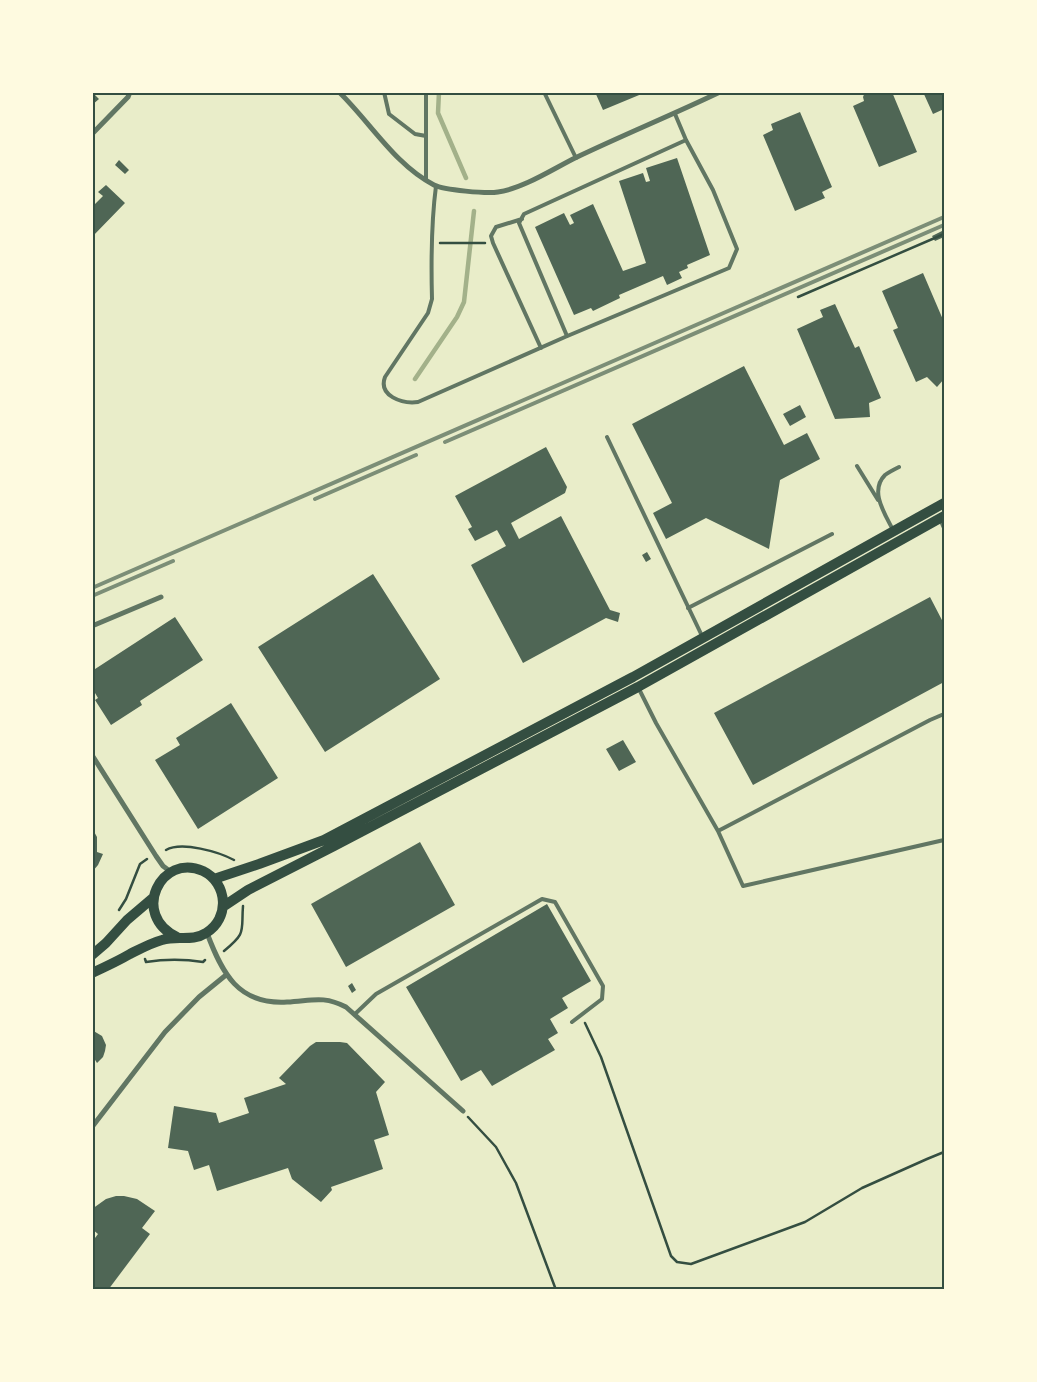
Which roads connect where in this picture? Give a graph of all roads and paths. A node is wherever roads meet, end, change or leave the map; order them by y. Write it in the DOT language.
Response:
graph roads {
  1 [pos="130,92"];
  2 [pos="339,92"];
  3 [pos="384,92"];
  4 [pos="426,92"];
  5 [pos="544,92"];
  6 [pos="720,92"];
  7 [pos="675,114"];
  8 [pos="92,134"];
  9 [pos="426,136"];
  10 [pos="686,140"];
  11 [pos="576,158"];
  12 [pos="426,180"];
  13 [pos="436,186"];
  14 [pos="522,219"];
  15 [pos="944,234"];
  16 [pos="431,243"];
  17 [pos="483,243"];
  18 [pos="798,297"];
  19 [pos="567,336"];
  20 [pos="541,348"];
  21 [pos="607,437"];
  22 [pos="857,466"];
  23 [pos="899,467"];
  24 [pos="878,500"];
  25 [pos="944,503"];
  26 [pos="943,521"];
  27 [pos="894,532"];
  28 [pos="832,534"];
  29 [pos="161,597"];
  30 [pos="688,608"];
  31 [pos="92,626"];
  32 [pos="703,638"];
  33 [pos="638,687"];
  34 [pos="944,714"];
  35 [pos="92,755"];
  36 [pos="718,831"];
  37 [pos="944,840"];
  38 [pos="166,850"];
  39 [pos="151,858"];
  40 [pos="237,861"];
  41 [pos="171,872"];
  42 [pos="214,879"];
  43 [pos="154,897"];
  44 [pos="246,900"];
  45 [pos="224,906"];
  46 [pos="121,915"];
  47 [pos="207,933"];
  48 [pos="178,937"];
  49 [pos="223,951"];
  50 [pos="92,955"];
  51 [pos="144,958"];
  52 [pos="205,960"];
  53 [pos="92,973"];
  54 [pos="226,975"];
  55 [pos="355,1014"];
  56 [pos="581,1015"];
  57 [pos="572,1022"];
  58 [pos="463,1111"];
  59 [pos="92,1127"];
  60 [pos="944,1152"];
  61 [pos="556,1290"];
  1 -- 8 [label="street"];
  2 -- 12 [label="street"];
  3 -- 9 [label="lane"];
  4 -- 9 [label="lane"];
  5 -- 11 [label="lane"];
  6 -- 7 [label="street"];
  7 -- 10 [label="lane"];
  7 -- 11 [label="street"];
  9 -- 12 [label="lane"];
  10 -- 14 [label="lane"];
  10 -- 19 [label="lane"];
  11 -- 13 [label="street"];
  12 -- 13 [label="street"];
  13 -- 16 [label="lane"];
  14 -- 19 [label="lane"];
  14 -- 20 [label="lane"];
  15 -- 18 [label="path"];
  16 -- 17 [label="path"];
  16 -- 20 [label="lane"];
  19 -- 20 [label="lane"];
  21 -- 30 [label="lane"];
  22 -- 24 [label="lane"];
  23 -- 24 [label="lane"];
  24 -- 27 [label="lane"];
  25 -- 27 [label="main road"];
  26 -- 33 [label="main road"];
  27 -- 32 [label="main road"];
  28 -- 30 [label="lane"];
  29 -- 31 [label="street"];
  30 -- 32 [label="lane"];
  32 -- 42 [label="main road"];
  33 -- 36 [label="lane"];
  33 -- 45 [label="main road"];
  34 -- 36 [label="lane"];
  35 -- 41 [label="street"];
  36 -- 37 [label="lane"];
  38 -- 40 [label="path"];
  39 -- 46 [label="path"];
  41 -- 42 [label="main road"];
  41 -- 43 [label="main road"];
  42 -- 45 [label="main road"];
  43 -- 48 [label="main road"];
  43 -- 50 [label="main road"];
  44 -- 49 [label="path"];
  45 -- 47 [label="main road"];
  47 -- 48 [label="main road"];
  47 -- 54 [label="street"];
  48 -- 53 [label="main road"];
  51 -- 52 [label="path"];
  54 -- 55 [label="street"];
  54 -- 59 [label="street"];
  55 -- 56 [label="lane"];
  55 -- 58 [label="street"];
  56 -- 57 [label="lane"];
  56 -- 60 [label="path"];
  58 -- 61 [label="path"];
}
